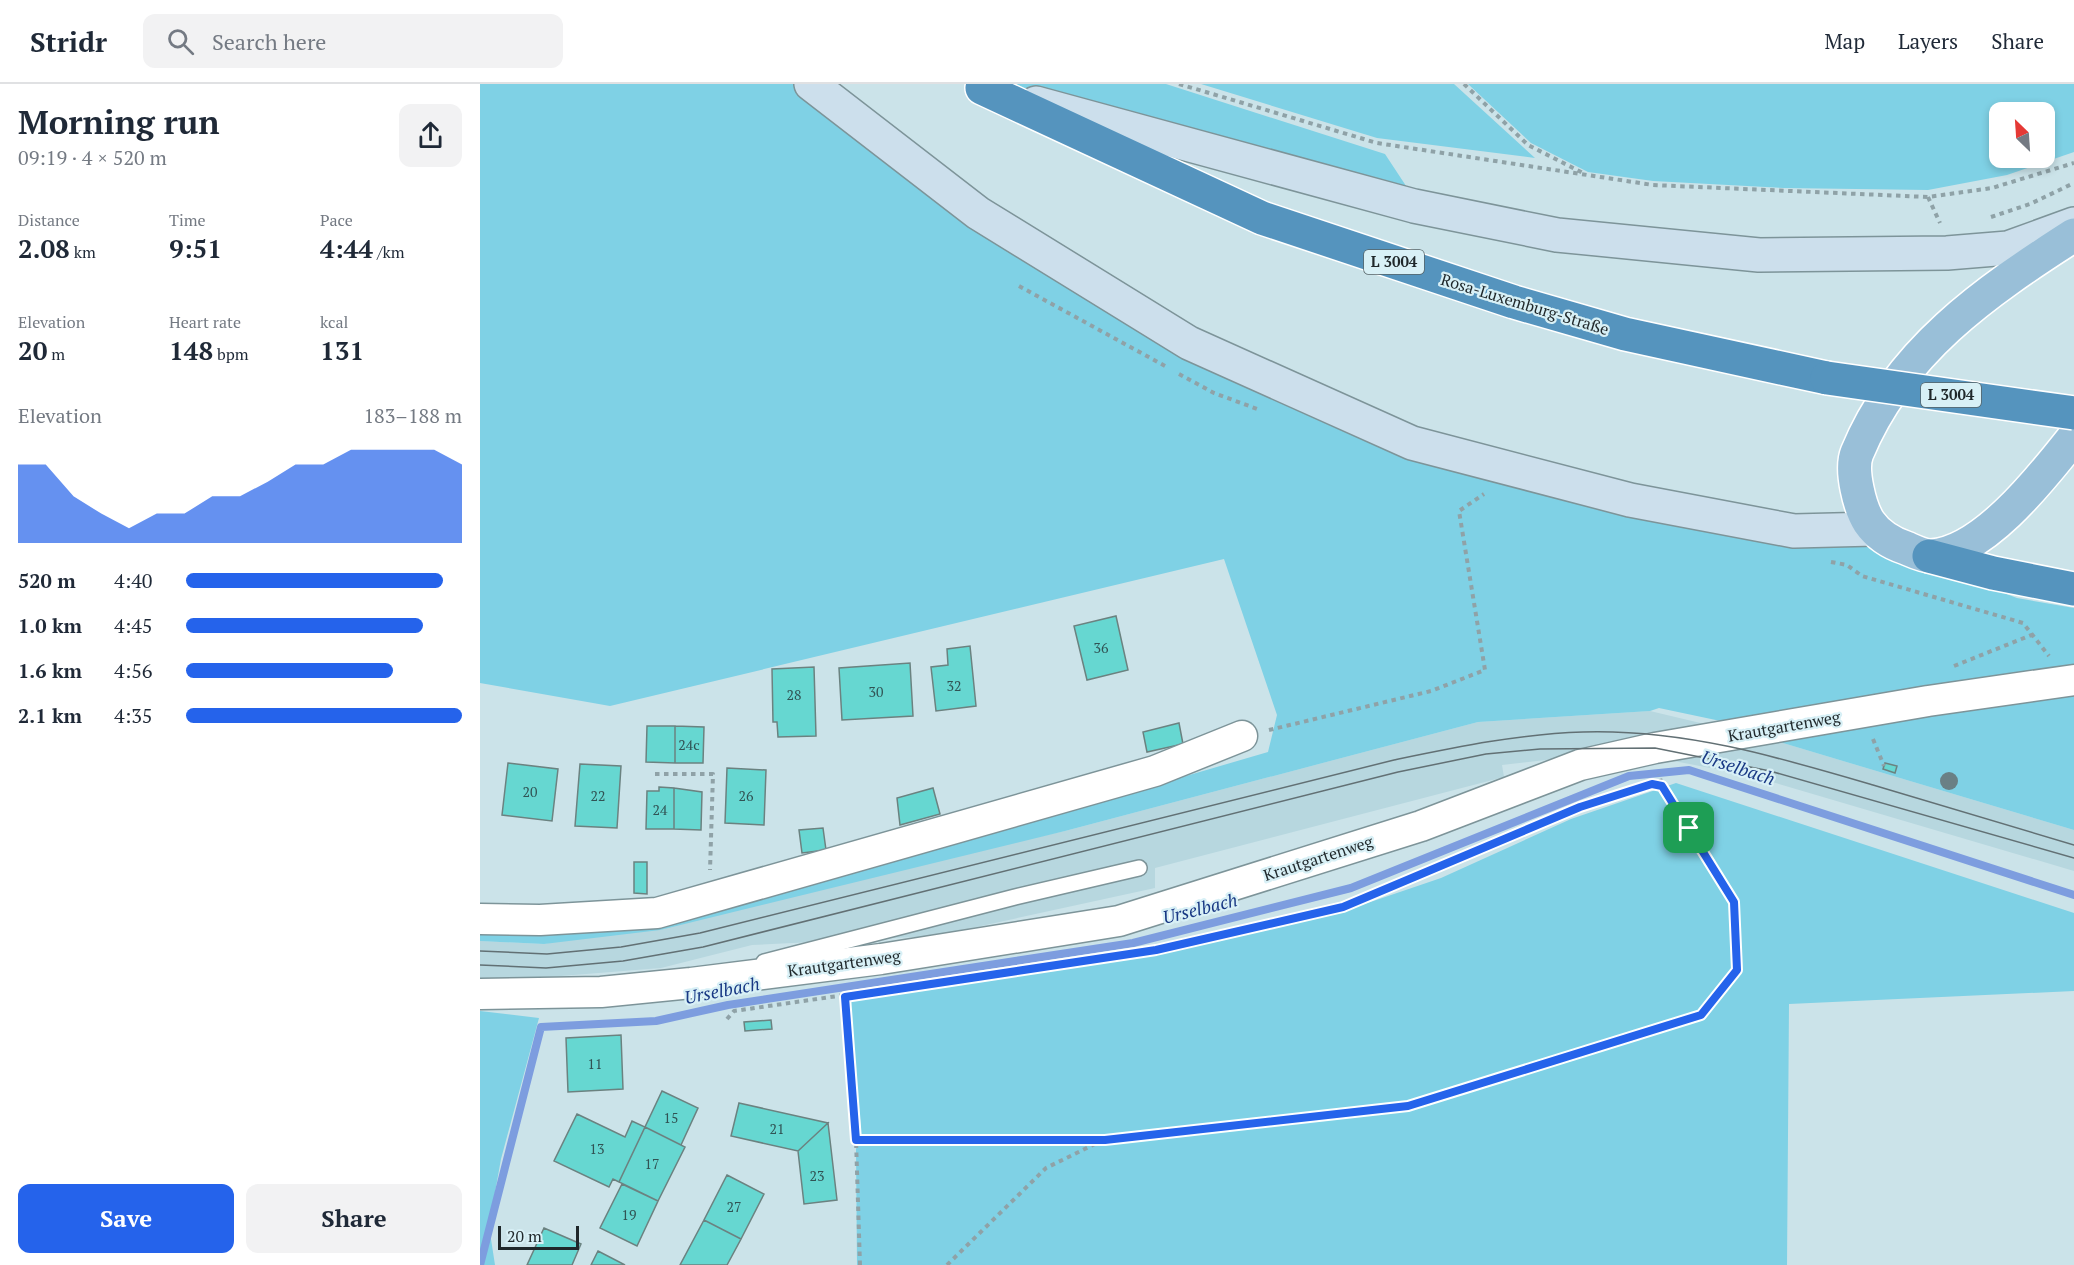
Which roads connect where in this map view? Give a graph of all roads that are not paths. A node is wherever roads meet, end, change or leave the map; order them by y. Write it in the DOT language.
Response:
graph roads {
  1 [pos="812,84"];
  2 [pos="977,86"];
  3 [pos="2074,224"];
  4 [pos="2074,235"];
  5 [pos="2074,413"];
  6 [pos="2074,437"];
  7 [pos="1874,530"];
  8 [pos="1929,556"];
  9 [pos="2074,589"];
  10 [pos="2074,680"];
  11 [pos="1242,736"];
  12 [pos="1139,868"];
  13 [pos="480,919"];
  14 [pos="707,981"];
  15 [pos="480,994"];
  1 -- 7 [label="main road"];
  2 -- 3 [label="main road"];
  2 -- 5 [label="highway, Rosa-Luxemburg-Straße / L 3004, bridge"];
  4 -- 7 [label="main road"];
  6 -- 8 [label="main road"];
  7 -- 8 [label="main road"];
  8 -- 9 [label="highway"];
  10 -- 14 [label="street, Krautgartenweg"];
  11 -- 13 [label="street"];
  12 -- 14 [label="lane"];
  14 -- 15 [label="street, Krautgartenweg"];
}
